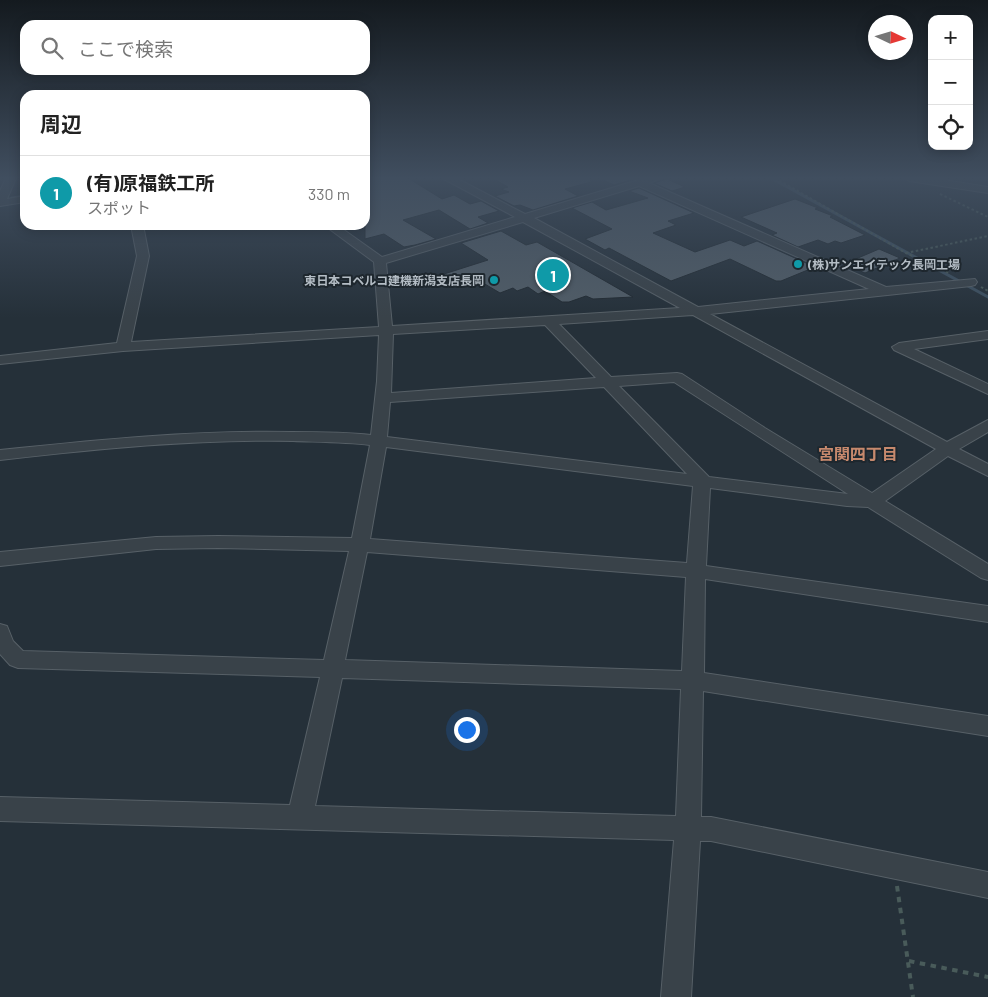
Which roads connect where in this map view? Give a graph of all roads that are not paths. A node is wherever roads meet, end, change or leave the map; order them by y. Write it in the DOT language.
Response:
graph roads {
  1 [pos="503,225"];
  2 [pos="537,225"];
  3 [pos="733,225"];
  4 [pos="139,230"];
  5 [pos="337,230"];
  6 [pos="380,261"];
  7 [pos="966,283"];
  8 [pos="883,291"];
  9 [pos="697,311"];
  10 [pos="548,320"];
  11 [pos="386,330"];
  12 [pos="988,335"];
  13 [pos="123,347"];
  14 [pos="0,360"];
  15 [pos="606,382"];
  16 [pos="988,390"];
  17 [pos="384,398"];
  18 [pos="988,425"];
  19 [pos="380,440"];
  20 [pos="947,449"];
  21 [pos="0,455"];
  22 [pos="988,471"];
  23 [pos="702,480"];
  24 [pos="873,501"];
  25 [pos="359,545"];
  26 [pos="0,559"];
  27 [pos="696,571"];
  28 [pos="988,573"];
  29 [pos="988,614"];
  30 [pos="0,632"];
  31 [pos="333,669"];
  32 [pos="693,680"];
  33 [pos="988,726"];
  34 [pos="0,809"];
  35 [pos="300,817"];
  36 [pos="688,828"];
  37 [pos="988,885"];
  38 [pos="676,997"];
  1 -- 6 [label="street"];
  2 -- 9 [label="street"];
  3 -- 8 [label="street"];
  4 -- 13 [label="street"];
  5 -- 6 [label="street"];
  6 -- 11 [label="street"];
  7 -- 8 [label="street"];
  8 -- 9 [label="street"];
  9 -- 10 [label="street"];
  9 -- 20 [label="street"];
  10 -- 11 [label="street"];
  10 -- 15 [label="street"];
  11 -- 13 [label="street"];
  11 -- 17 [label="street"];
  12 -- 16 [label="street"];
  13 -- 14 [label="street"];
  15 -- 17 [label="street"];
  15 -- 23 [label="street"];
  15 -- 24 [label="street"];
  17 -- 19 [label="street"];
  18 -- 20 [label="street"];
  19 -- 21 [label="street"];
  19 -- 23 [label="street"];
  19 -- 25 [label="street"];
  20 -- 22 [label="street"];
  20 -- 24 [label="street"];
  23 -- 24 [label="street"];
  23 -- 27 [label="street"];
  24 -- 28 [label="street"];
  25 -- 26 [label="street"];
  25 -- 27 [label="street"];
  25 -- 31 [label="street"];
  27 -- 29 [label="street"];
  27 -- 32 [label="street"];
  30 -- 31 [label="street"];
  31 -- 32 [label="street"];
  31 -- 35 [label="street"];
  32 -- 33 [label="street"];
  32 -- 36 [label="street"];
  34 -- 35 [label="street"];
  35 -- 36 [label="street"];
  36 -- 37 [label="street"];
  36 -- 38 [label="street"];
}
